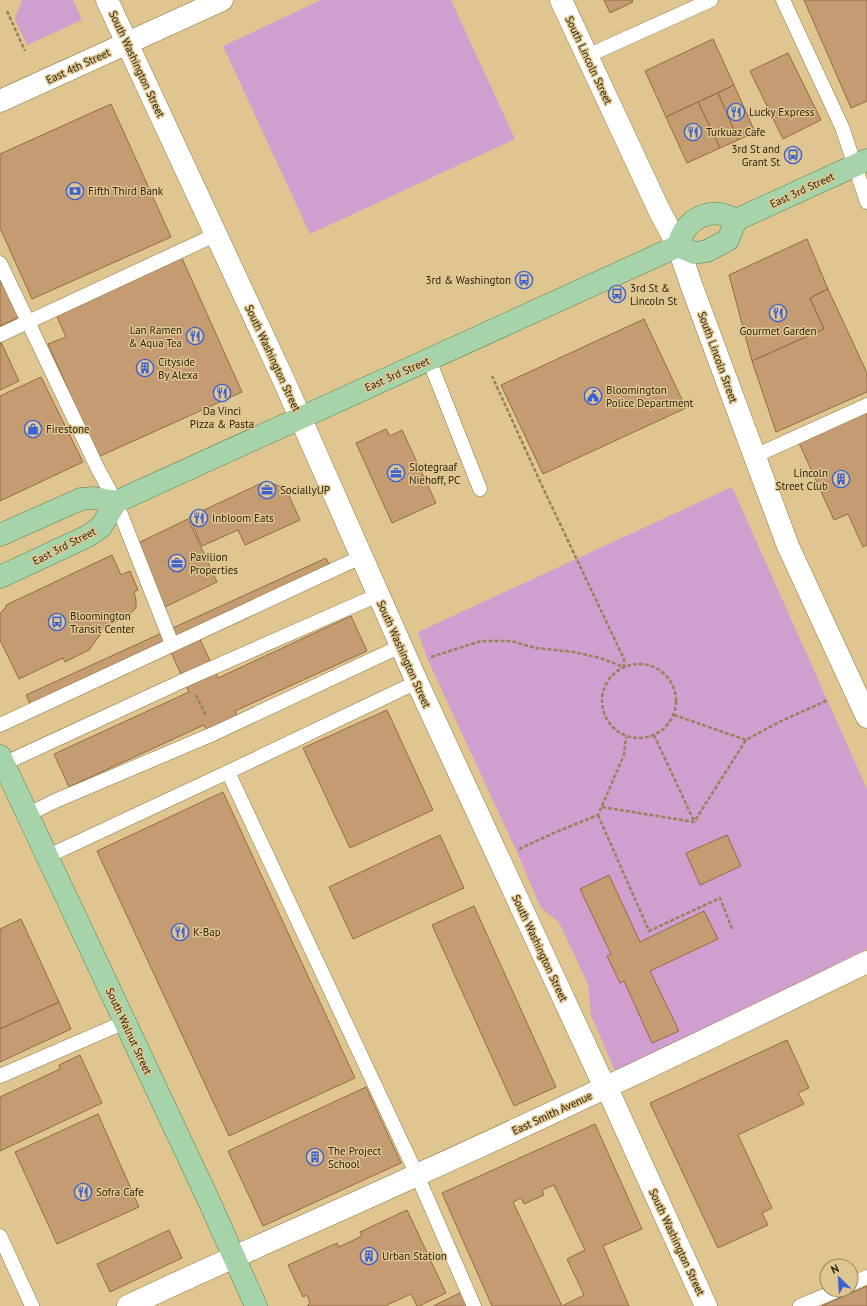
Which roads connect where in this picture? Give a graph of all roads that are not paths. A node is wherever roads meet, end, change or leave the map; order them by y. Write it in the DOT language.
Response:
graph roads {
  1 [pos="108,0"];
  2 [pos="222,0"];
  3 [pos="561,0"];
  4 [pos="711,0"];
  5 [pos="782,0"];
  6 [pos="127,43"];
  7 [pos="587,56"];
  8 [pos="0,101"];
  9 [pos="861,163"];
  10 [pos="867,202"];
  11 [pos="736,220"];
  12 [pos="215,235"];
  13 [pos="678,246"];
  14 [pos="0,263"];
  15 [pos="28,322"];
  16 [pos="0,334"];
  17 [pos="429,360"];
  18 [pos="867,405"];
  19 [pos="300,418"];
  20 [pos="755,456"];
  21 [pos="480,489"];
  22 [pos="116,502"];
  23 [pos="0,535"];
  24 [pos="361,557"];
  25 [pos="0,577"];
  26 [pos="378,595"];
  27 [pos="172,644"];
  28 [pos="409,664"];
  29 [pos="865,707"];
  30 [pos="0,725"];
  31 [pos="2,760"];
  32 [pos="228,772"];
  33 [pos="27,815"];
  34 [pos="46,856"];
  35 [pos="867,962"];
  36 [pos="124,1022"];
  37 [pos="0,1076"];
  38 [pos="607,1088"];
  39 [pos="417,1175"];
  40 [pos="0,1236"];
  41 [pos="234,1256"];
  42 [pos="819,1298"];
  43 [pos="32,1306"];
  44 [pos="128,1306"];
  45 [pos="256,1306"];
  46 [pos="474,1306"];
  47 [pos="706,1306"];
  48 [pos="800,1306"];
  1 -- 6 [label="street, South Washington Street"];
  2 -- 6 [label="street, East 4th Street"];
  3 -- 7 [label="street, South Lincoln Street"];
  4 -- 7 [label="lane"];
  5 -- 9 [label="lane"];
  6 -- 8 [label="street, East 4th Street"];
  6 -- 12 [label="street, South Washington Street"];
  7 -- 13 [label="street, South Lincoln Street"];
  9 -- 10 [label="lane"];
  9 -- 11 [label="main road, East 3rd Street"];
  11 -- 13 [label="main road"];
  11 -- 13 [label="main road"];
  12 -- 15 [label="lane"];
  12 -- 19 [label="street, South Washington Street"];
  13 -- 17 [label="main road, East 3rd Street"];
  13 -- 20 [label="street, South Lincoln Street"];
  14 -- 15 [label="lane"];
  15 -- 16 [label="lane"];
  15 -- 22 [label="lane"];
  17 -- 19 [label="main road, East 3rd Street"];
  17 -- 21 [label="lane"];
  18 -- 20 [label="lane"];
  19 -- 22 [label="main road, East 3rd Street"];
  19 -- 24 [label="street, South Washington Street"];
  20 -- 29 [label="street, South Lincoln Street"];
  22 -- 23 [label="main road"];
  22 -- 25 [label="main road, East 3rd Street"];
  22 -- 27 [label="lane"];
  24 -- 26 [label="street, South Washington Street"];
  24 -- 27 [label="lane"];
  26 -- 28 [label="street, South Washington Street"];
  26 -- 31 [label="lane"];
  27 -- 30 [label="lane"];
  28 -- 32 [label="lane"];
  28 -- 33 [label="lane"];
  28 -- 38 [label="street, South Washington Street"];
  31 -- 33 [label="main road, South Walnut Street"];
  32 -- 34 [label="lane"];
  32 -- 39 [label="lane"];
  33 -- 34 [label="main road, South Walnut Street"];
  34 -- 36 [label="main road, South Walnut Street"];
  35 -- 38 [label="street, East Smith Avenue"];
  36 -- 37 [label="lane"];
  36 -- 41 [label="main road, South Walnut Street"];
  38 -- 39 [label="street, East Smith Avenue"];
  38 -- 47 [label="street, South Washington Street"];
  39 -- 41 [label="street, East Smith Avenue"];
  39 -- 46 [label="lane"];
  40 -- 43 [label="lane"];
  41 -- 44 [label="street, East Smith Avenue"];
  41 -- 45 [label="main road, South Walnut Street"];
  42 -- 48 [label="lane"];
}
